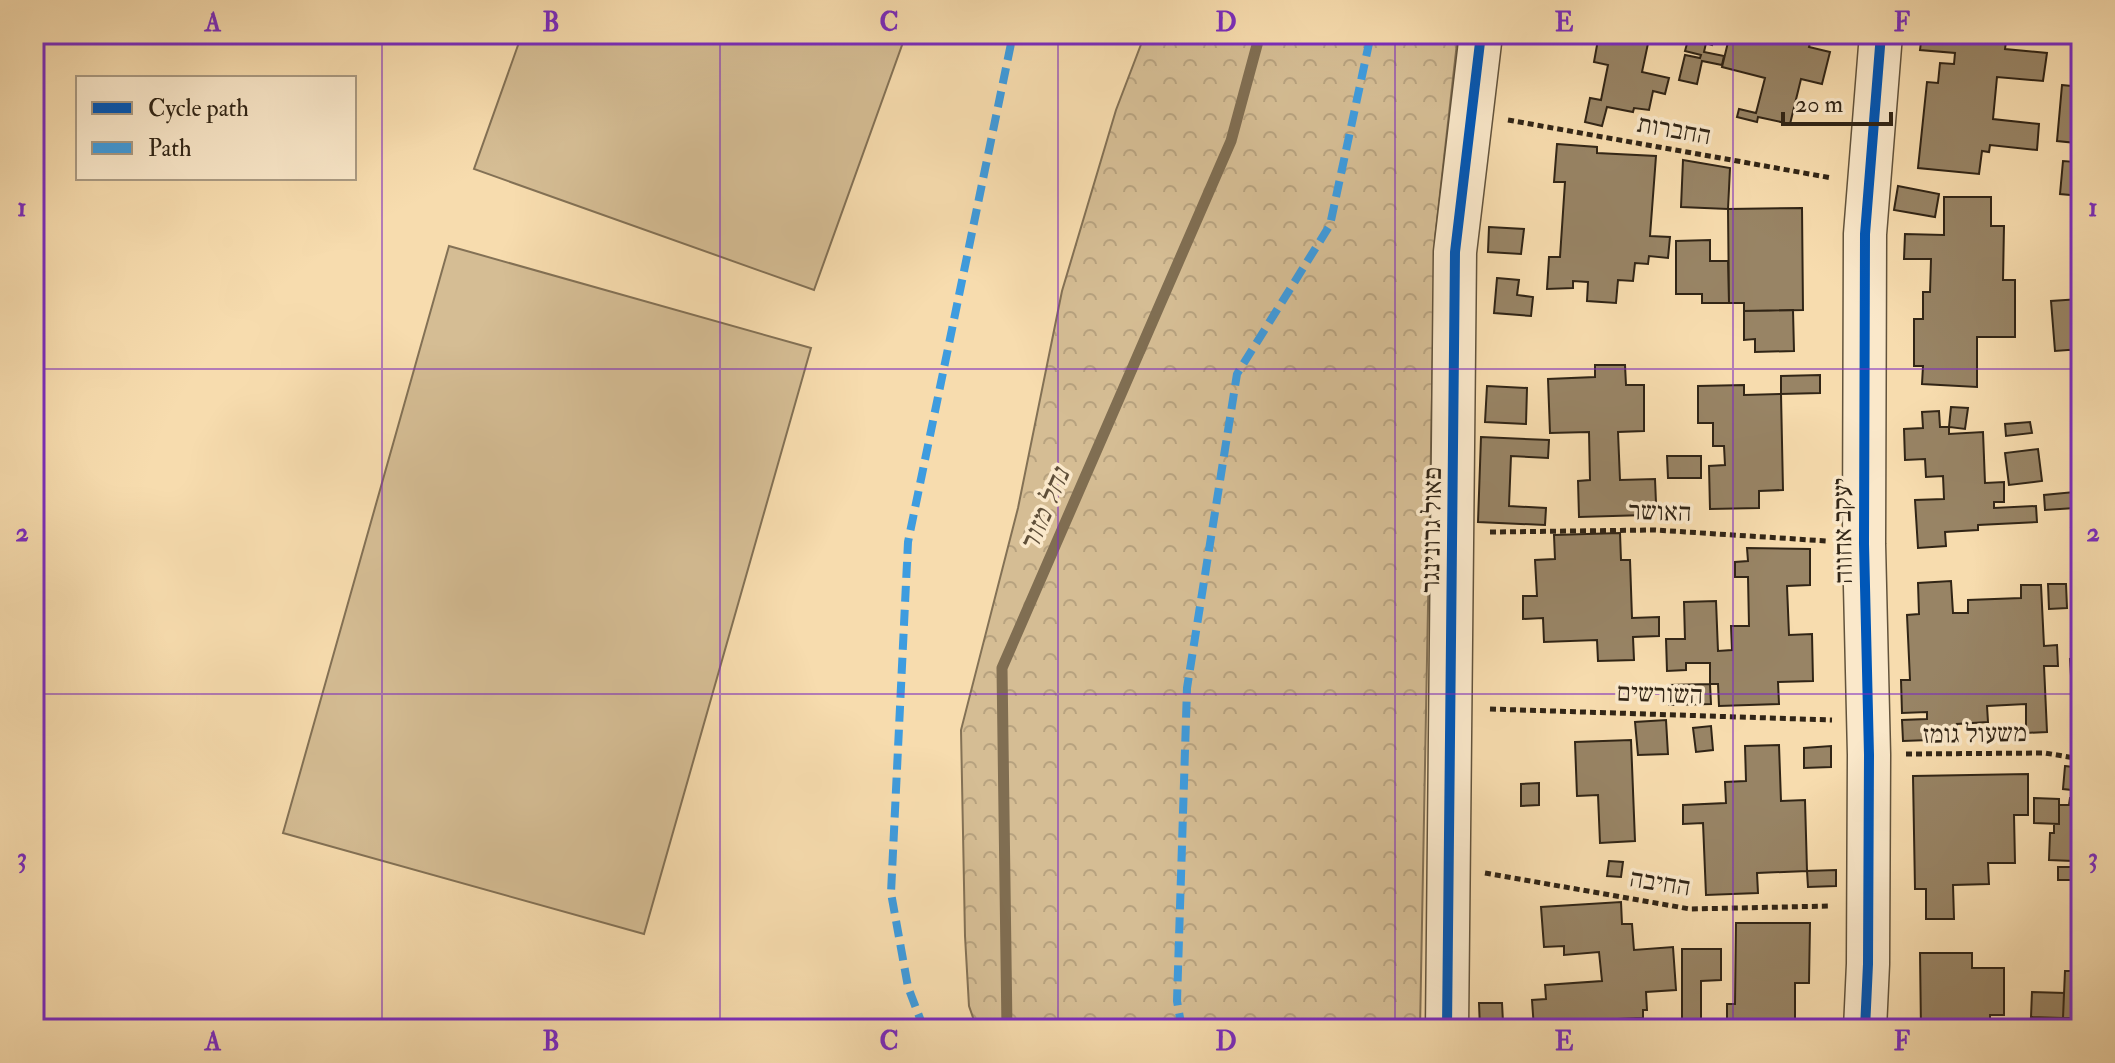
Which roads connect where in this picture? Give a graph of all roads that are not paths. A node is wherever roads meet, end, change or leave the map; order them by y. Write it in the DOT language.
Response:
graph roads {
  1 [pos="1481,34"];
  2 [pos="1881,34"];
  3 [pos="1447,1029"];
  4 [pos="1865,1029"];
  1 -- 3 [label="street, פאול גרונינגר"];
  2 -- 4 [label="street, יעקב אחווה"];
}
